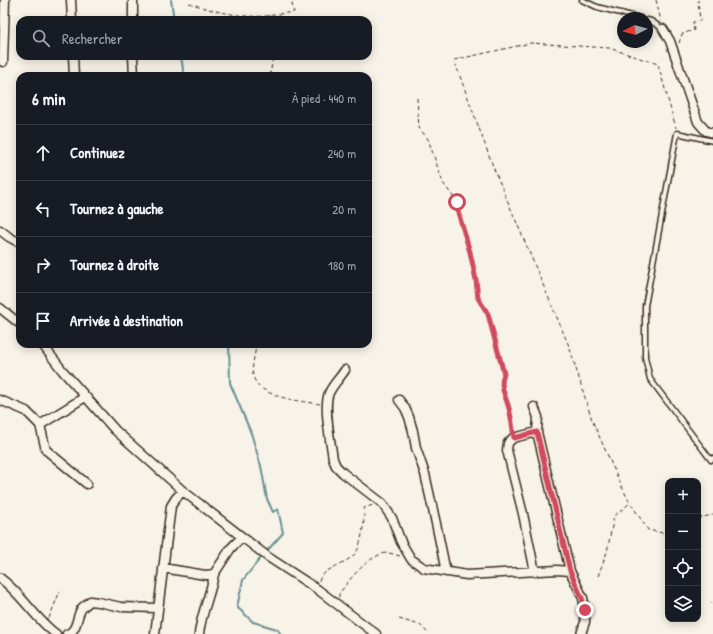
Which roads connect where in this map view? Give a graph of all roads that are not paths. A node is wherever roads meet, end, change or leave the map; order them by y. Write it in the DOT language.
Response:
graph roads {
  1 [pos="5,0"];
  2 [pos="71,0"];
  3 [pos="133,0"];
  4 [pos="582,0"];
  5 [pos="617,12"];
  6 [pos="72,16"];
  7 [pos="133,16"];
  8 [pos="653,22"];
  9 [pos="663,29"];
  10 [pos="73,60"];
  11 [pos="133,60"];
  12 [pos="3,62"];
  13 [pos="74,72"];
  14 [pos="134,72"];
  15 [pos="713,133"];
  16 [pos="713,141"];
  17 [pos="0,230"];
  18 [pos="16,241"];
  19 [pos="0,308"];
  20 [pos="16,321"];
  21 [pos="45,348"];
  22 [pos="346,370"];
  23 [pos="85,397"];
  24 [pos="0,400"];
  25 [pos="399,400"];
  26 [pos="534,406"];
  27 [pos="40,425"];
  28 [pos="537,432"];
  29 [pos="713,458"];
  30 [pos="87,484"];
  31 [pos="183,491"];
  32 [pos="242,537"];
  33 [pos="163,568"];
  34 [pos="570,571"];
  35 [pos="446,572"];
  36 [pos="535,572"];
  37 [pos="214,574"];
  38 [pos="0,578"];
  39 [pos="157,608"];
  40 [pos="75,631"];
  41 [pos="56,634"];
  42 [pos="67,634"];
  43 [pos="156,634"];
  44 [pos="199,634"];
  45 [pos="376,634"];
  46 [pos="581,634"];
  1 -- 12 [label="street"];
  2 -- 6 [label="street"];
  3 -- 7 [label="street"];
  4 -- 5 [label="lane"];
  8 -- 9 [label="lane"];
  9 -- 15 [label="street"];
  10 -- 13 [label="street"];
  11 -- 14 [label="street"];
  16 -- 29 [label="lane"];
  17 -- 18 [label="street"];
  19 -- 20 [label="street"];
  21 -- 23 [label="street"];
  22 -- 35 [label="street"];
  23 -- 27 [label="street"];
  23 -- 31 [label="street"];
  24 -- 27 [label="street"];
  25 -- 35 [label="street"];
  26 -- 28 [label="street"];
  27 -- 30 [label="street"];
  28 -- 34 [label="street"];
  28 -- 36 [label="street"];
  31 -- 32 [label="street"];
  31 -- 33 [label="street"];
  32 -- 37 [label="street"];
  32 -- 45 [label="street"];
  33 -- 37 [label="street"];
  33 -- 39 [label="street"];
  34 -- 36 [label="street"];
  34 -- 46 [label="street"];
  35 -- 36 [label="street"];
  37 -- 44 [label="street"];
  38 -- 41 [label="street"];
  39 -- 40 [label="street"];
  39 -- 43 [label="street"];
  40 -- 42 [label="street"];
}
